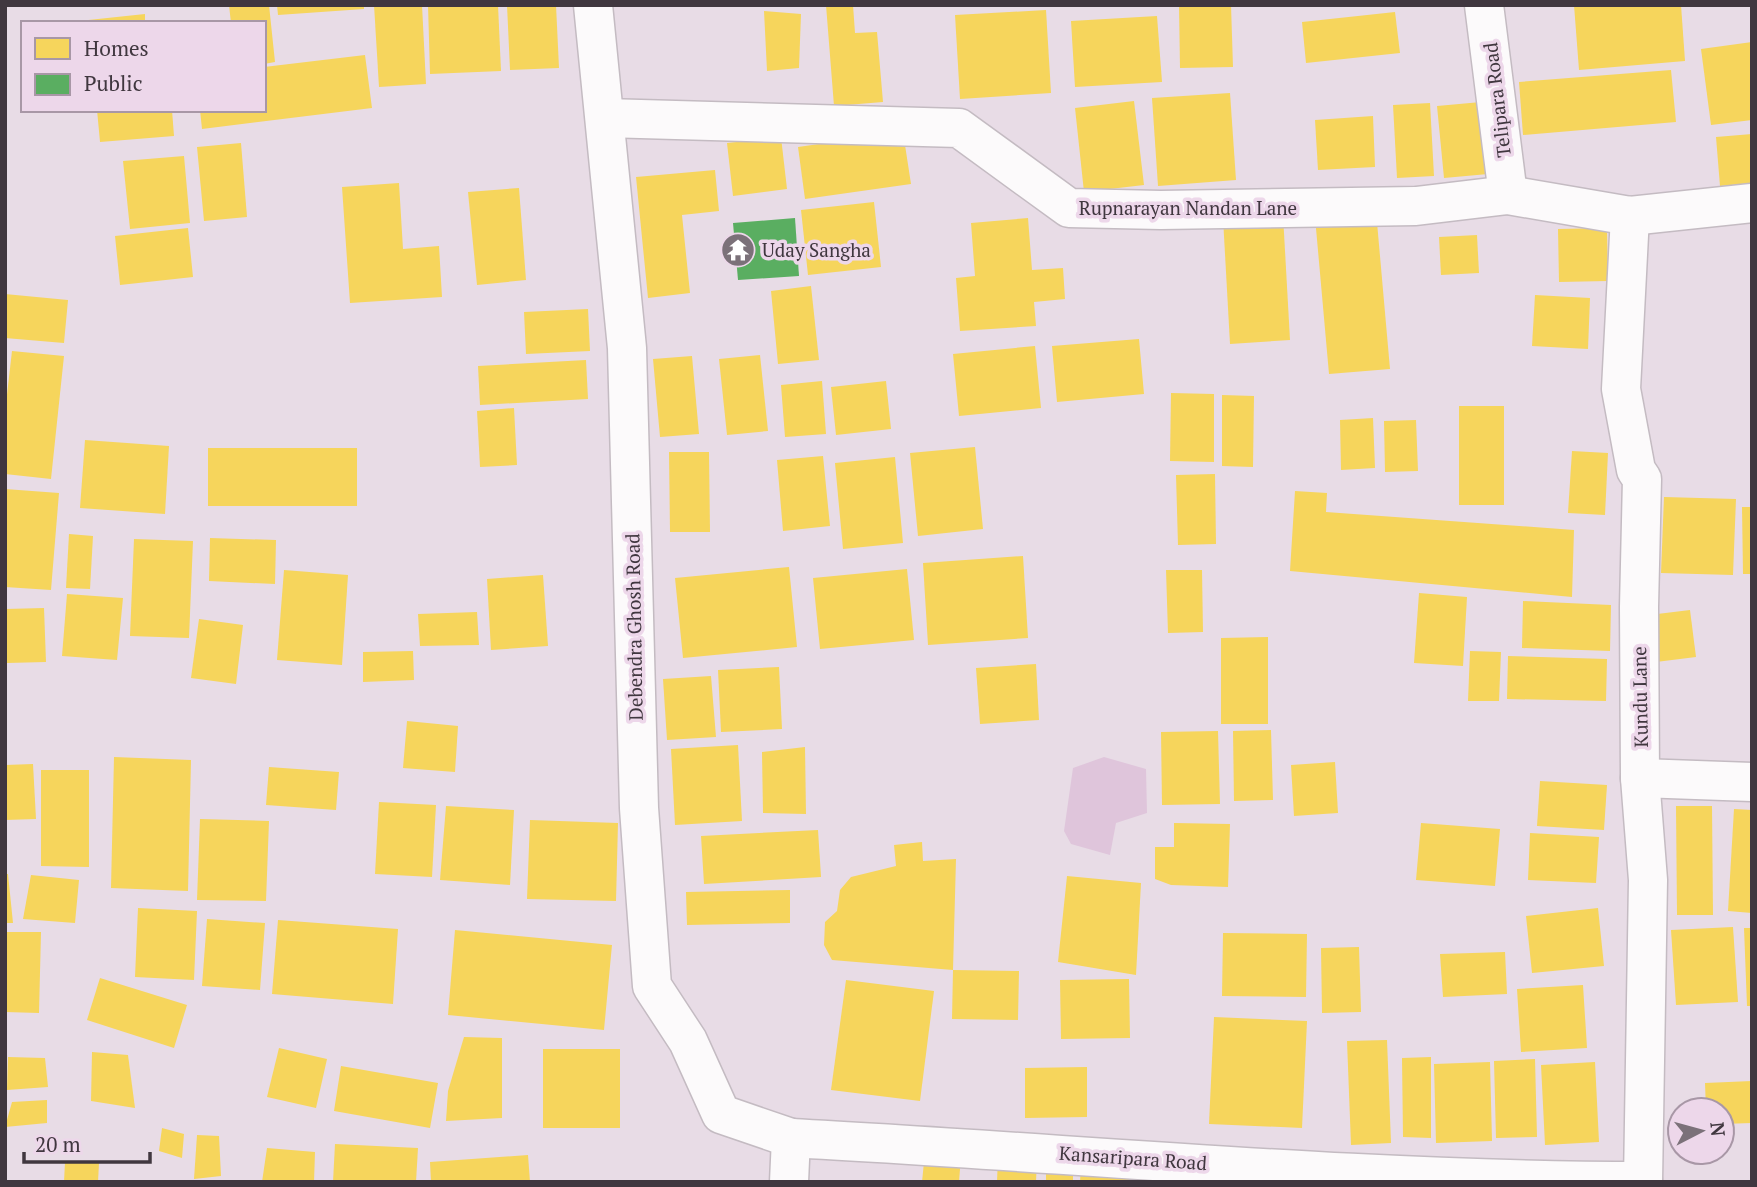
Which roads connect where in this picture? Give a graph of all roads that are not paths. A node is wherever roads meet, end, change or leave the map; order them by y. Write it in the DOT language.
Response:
graph roads {
  1 [pos="593,5"];
  2 [pos="1485,5"];
  3 [pos="605,118"];
  4 [pos="1508,195"];
  5 [pos="1752,203"];
  6 [pos="1630,216"];
  7 [pos="1640,778"];
  8 [pos="1752,782"];
  9 [pos="791,1138"];
  10 [pos="789,1182"];
  11 [pos="1643,1182"];
  1 -- 3 [label="street, Debendra Ghosh Road"];
  2 -- 4 [label="street, Telipara Road"];
  3 -- 4 [label="street, Rupnarayan Nandan Lane"];
  3 -- 9 [label="street, Debendra Ghosh Road"];
  4 -- 6 [label="street, Rupnarayan Nandan Lane"];
  5 -- 6 [label="street, Rupnarayan Nandan Lane"];
  6 -- 7 [label="street, Kundu Lane"];
  7 -- 8 [label="street"];
  7 -- 11 [label="street, Kundu Lane"];
  9 -- 10 [label="street"];
  9 -- 11 [label="street, Kansaripara Road"];
}
